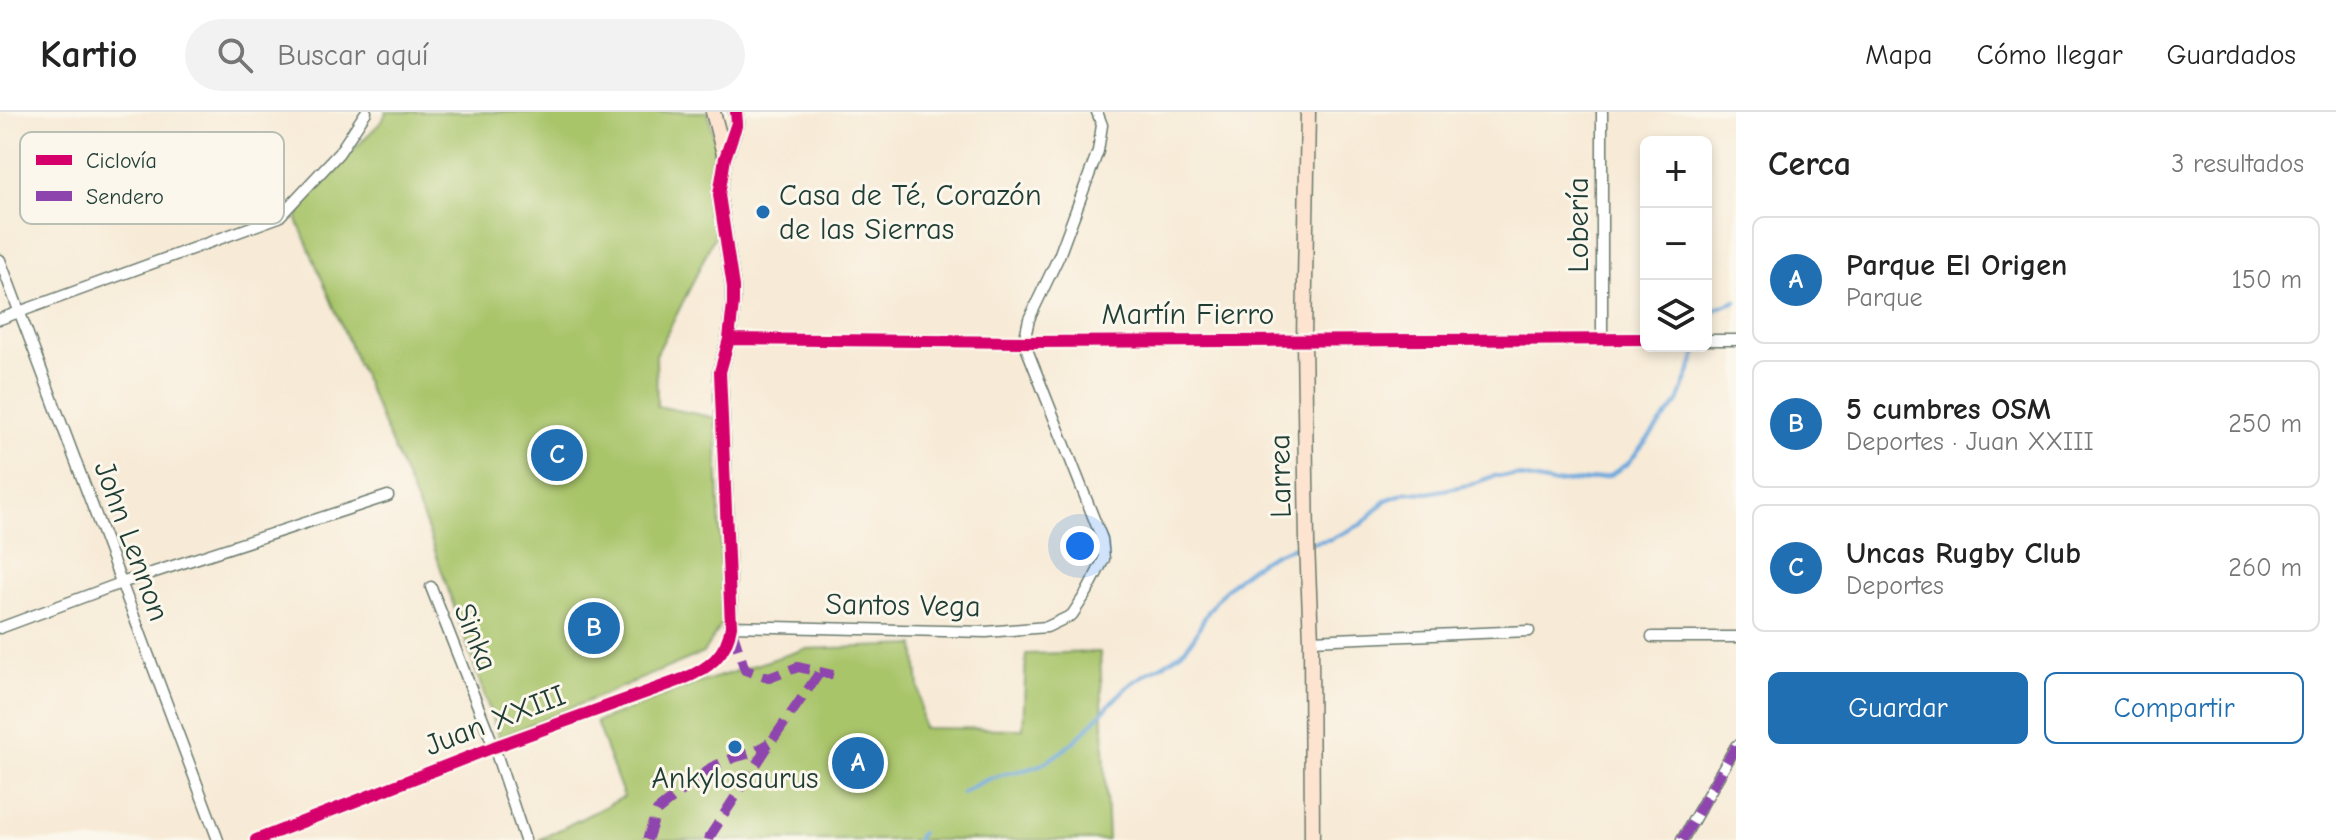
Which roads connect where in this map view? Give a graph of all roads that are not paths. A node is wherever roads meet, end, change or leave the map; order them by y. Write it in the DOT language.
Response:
graph roads {
  1 [pos="366,112"];
  2 [pos="713,112"];
  3 [pos="736,112"];
  4 [pos="1097,112"];
  5 [pos="1308,112"];
  6 [pos="1602,112"];
  7 [pos="725,158"];
  8 [pos="284,212"];
  9 [pos="260,224"];
  10 [pos="0,260"];
  11 [pos="21,311"];
  12 [pos="0,319"];
  13 [pos="1602,338"];
  14 [pos="729,339"];
  15 [pos="1304,339"];
  16 [pos="1640,339"];
  17 [pos="1712,340"];
  18 [pos="1736,340"];
  19 [pos="1024,342"];
  20 [pos="388,496"];
  21 [pos="121,583"];
  22 [pos="431,587"];
  23 [pos="731,626"];
  24 [pos="0,628"];
  25 [pos="1529,631"];
  26 [pos="1652,637"];
  27 [pos="1736,637"];
  28 [pos="1311,640"];
  29 [pos="1736,746"];
  30 [pos="494,747"];
  31 [pos="218,840"];
  32 [pos="256,840"];
  33 [pos="525,840"];
  34 [pos="1312,840"];
  35 [pos="1682,840"];
  1 -- 8 [label="street"];
  2 -- 7 [label="street"];
  3 -- 7 [label="street"];
  4 -- 19 [label="street"];
  5 -- 15 [label="street, Larrea"];
  6 -- 13 [label="street, Lobería"];
  7 -- 14 [label="street"];
  9 -- 11 [label="street"];
  10 -- 11 [label="street, John Lennon"];
  11 -- 12 [label="street"];
  11 -- 21 [label="street, John Lennon"];
  13 -- 15 [label="street, Martín Fierro"];
  13 -- 16 [label="street, Martín Fierro"];
  14 -- 19 [label="street, Martín Fierro"];
  14 -- 23 [label="street"];
  15 -- 19 [label="street, Martín Fierro"];
  15 -- 28 [label="street, Larrea"];
  17 -- 18 [label="street"];
  19 -- 23 [label="street, Santos Vega"];
  20 -- 21 [label="street"];
  21 -- 24 [label="street"];
  21 -- 31 [label="street, John Lennon"];
  22 -- 30 [label="street, Sinka"];
  23 -- 30 [label="street, Juan XXIII"];
  25 -- 28 [label="street"];
  26 -- 27 [label="street"];
  28 -- 34 [label="street, Larrea"];
  29 -- 35 [label="street"];
  30 -- 32 [label="street, Juan XXIII"];
  30 -- 33 [label="street, Sinka"];
}
